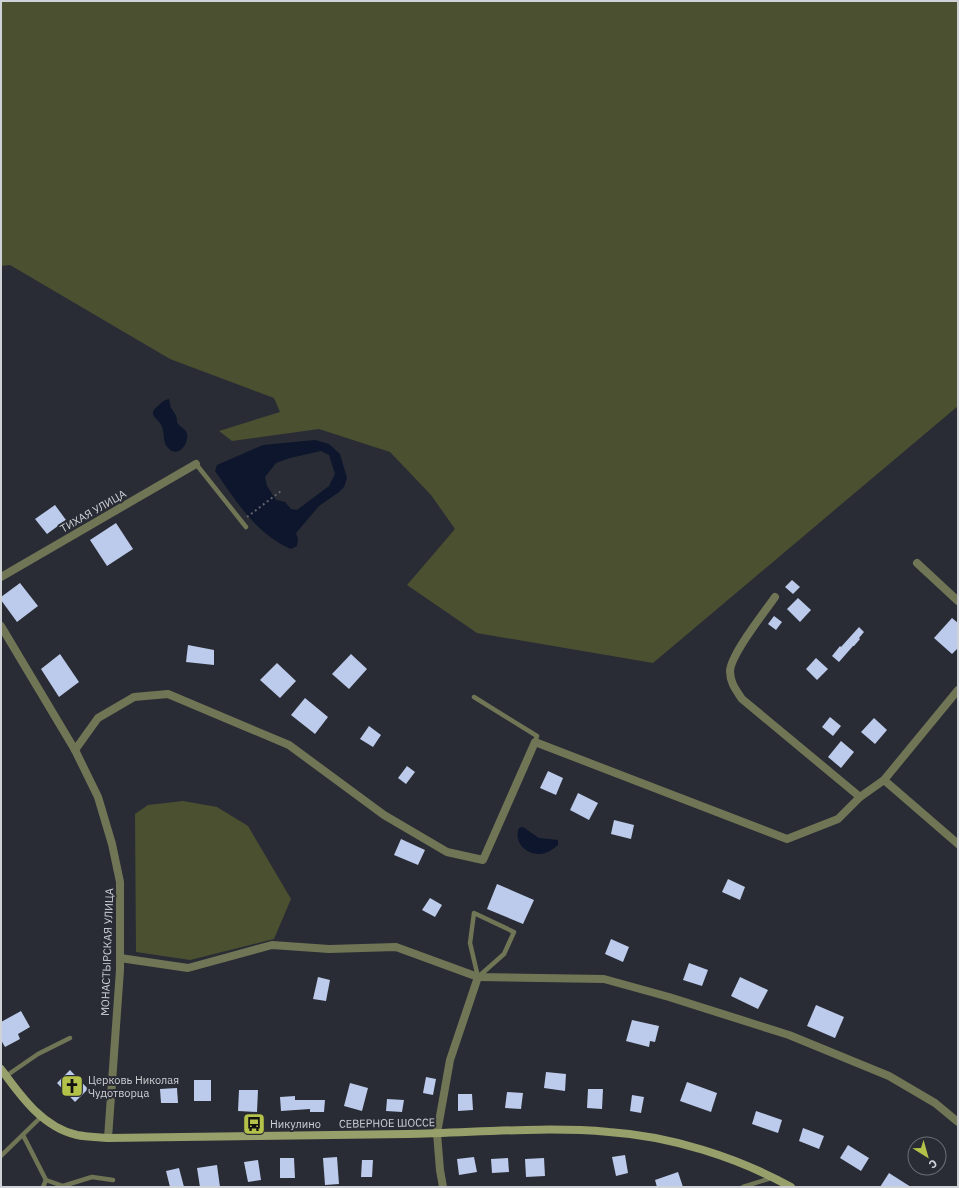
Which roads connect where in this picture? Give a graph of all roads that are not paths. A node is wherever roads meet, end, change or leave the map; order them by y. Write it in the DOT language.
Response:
graph roads {
  1 [pos="196,464"];
  2 [pos="246,527"];
  3 [pos="917,562"];
  4 [pos="1,577"];
  5 [pos="775,597"];
  6 [pos="958,601"];
  7 [pos="1,626"];
  8 [pos="958,690"];
  9 [pos="474,697"];
  10 [pos="535,742"];
  11 [pos="75,750"];
  12 [pos="884,780"];
  13 [pos="860,797"];
  14 [pos="958,844"];
  15 [pos="120,958"];
  16 [pos="478,977"];
  17 [pos="70,1038"];
  18 [pos="1,1069"];
  19 [pos="6,1076"];
  20 [pos="41,1117"];
  21 [pos="958,1122"];
  22 [pos="437,1133"];
  23 [pos="23,1135"];
  24 [pos="108,1138"];
  25 [pos="1,1156"];
  26 [pos="773,1177"];
  27 [pos="46,1180"];
  28 [pos="113,1180"];
  29 [pos="43,1187"];
  30 [pos="444,1187"];
  31 [pos="743,1187"];
  32 [pos="790,1187"];
  1 -- 2 [label="lane"];
  1 -- 4 [label="street, ТИХАЯ УЛИЦА"];
  3 -- 6 [label="street"];
  5 -- 13 [label="street"];
  7 -- 11 [label="street, МОНАСТЫРСКАЯ УЛИЦА"];
  8 -- 12 [label="street"];
  9 -- 10 [label="lane"];
  10 -- 11 [label="street"];
  10 -- 13 [label="street"];
  11 -- 15 [label="street, МОНАСТЫРСКАЯ УЛИЦА"];
  12 -- 13 [label="street"];
  12 -- 14 [label="street"];
  15 -- 16 [label="street"];
  15 -- 24 [label="street, МОНАСТЫРСКАЯ УЛИЦА"];
  16 -- 16 [label="lane"];
  16 -- 21 [label="street"];
  16 -- 22 [label="street"];
  17 -- 19 [label="lane"];
  18 -- 19 [label="main road, СЕВЕРНОЕ ШОССЕ"];
  19 -- 20 [label="main road, СЕВЕРНОЕ ШОССЕ"];
  20 -- 23 [label="lane"];
  20 -- 24 [label="main road, СЕВЕРНОЕ ШОССЕ"];
  22 -- 24 [label="main road, СЕВЕРНОЕ ШОССЕ"];
  22 -- 26 [label="main road, СЕВЕРНОЕ ШОССЕ"];
  22 -- 30 [label="street"];
  23 -- 25 [label="lane"];
  23 -- 27 [label="lane"];
  26 -- 31 [label="lane"];
  26 -- 32 [label="main road, СЕВЕРНОЕ ШОССЕ"];
  27 -- 28 [label="lane"];
  27 -- 29 [label="lane"];
}
